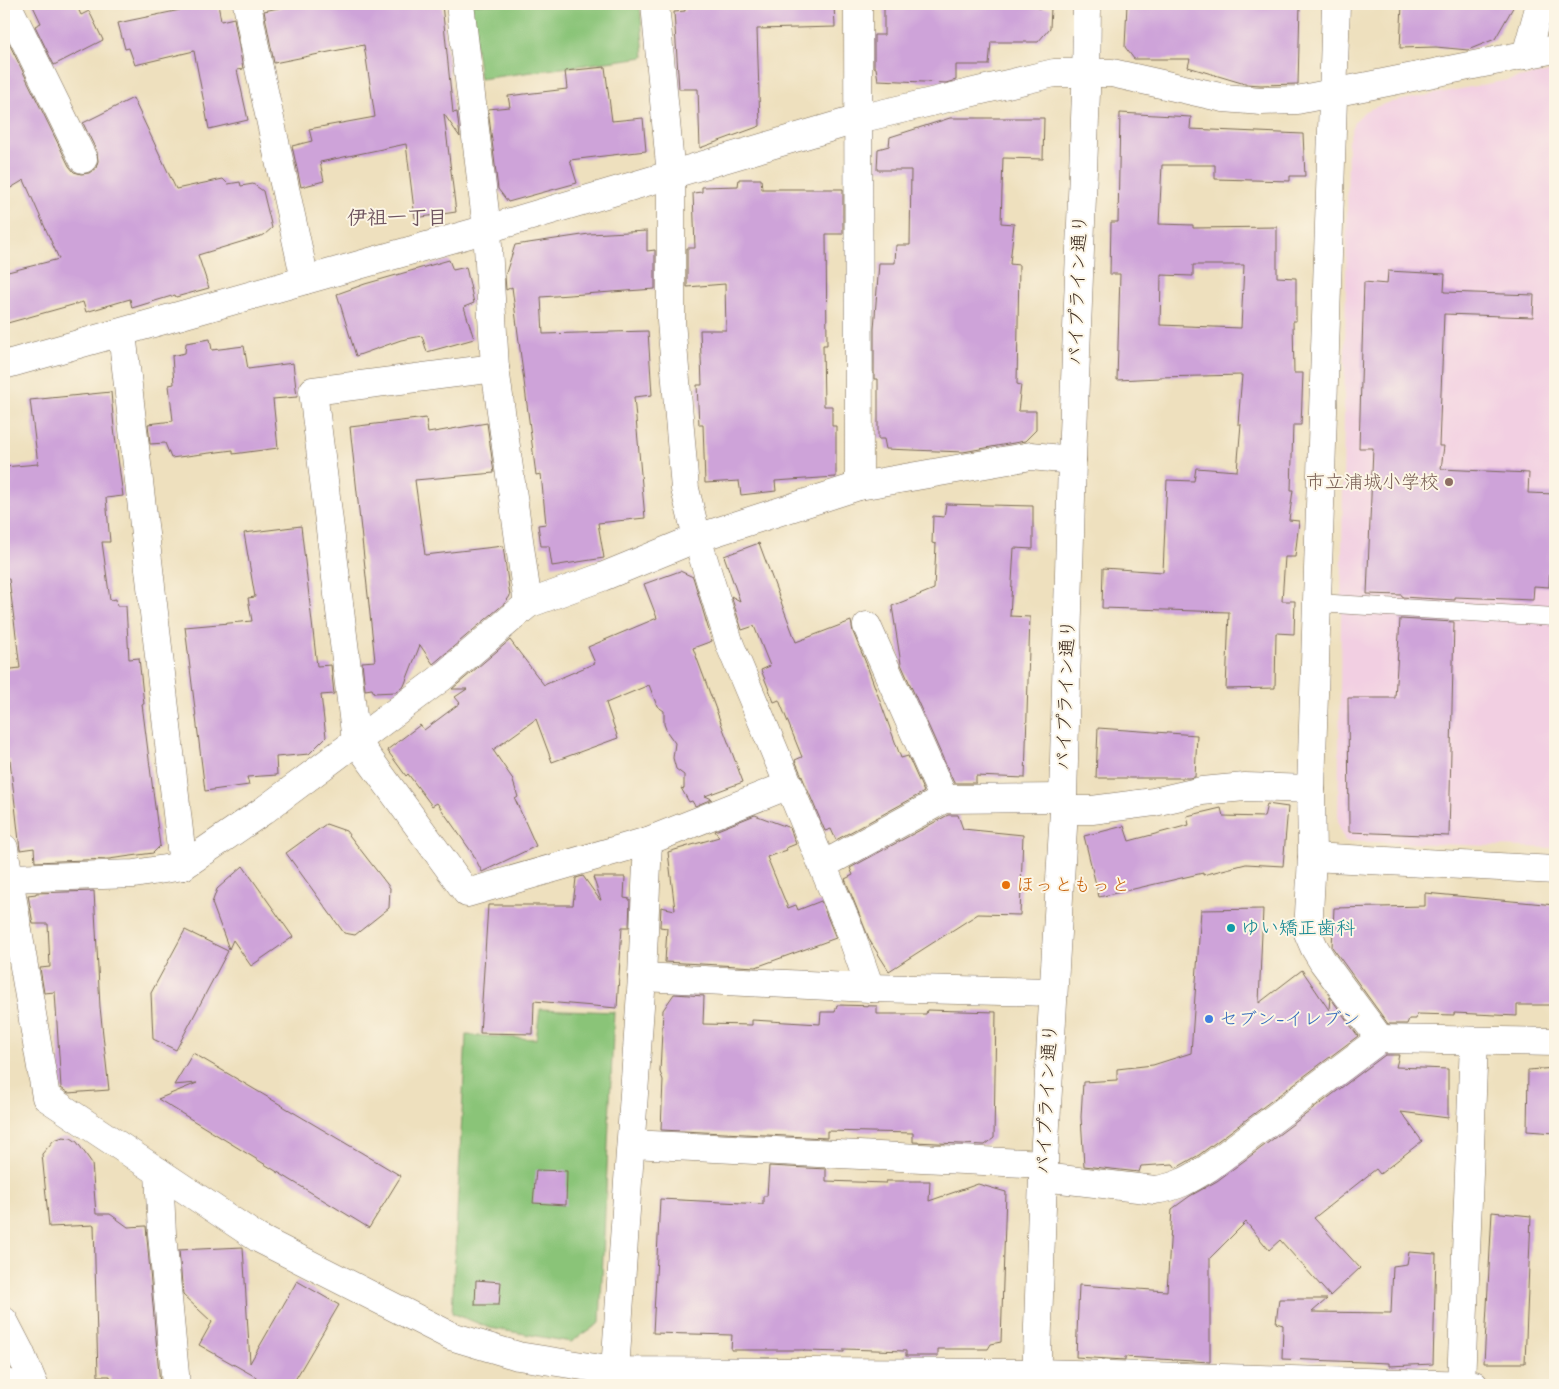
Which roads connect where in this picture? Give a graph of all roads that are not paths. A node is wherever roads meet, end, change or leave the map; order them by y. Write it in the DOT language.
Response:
graph roads {
  1 [pos="7,4"];
  2 [pos="247,4"];
  3 [pos="460,4"];
  4 [pos="655,4"];
  5 [pos="858,4"];
  6 [pos="1088,4"];
  7 [pos="1336,4"];
  8 [pos="1540,4"];
  9 [pos="1555,49"];
  10 [pos="1526,55"];
  11 [pos="1086,74"];
  12 [pos="1333,92"];
  13 [pos="859,119"];
  14 [pos="83,159"];
  15 [pos="671,176"];
  16 [pos="487,229"];
  17 [pos="305,280"];
  18 [pos="122,333"];
  19 [pos="4,365"];
  20 [pos="495,368"];
  21 [pos="1072,460"];
  22 [pos="859,486"];
  23 [pos="697,538"];
  24 [pos="1317,603"];
  25 [pos="528,604"];
  26 [pos="1555,617"];
  27 [pos="867,626"];
  28 [pos="356,741"];
  29 [pos="789,785"];
  30 [pos="1311,789"];
  31 [pos="944,799"];
  32 [pos="1063,804"];
  33 [pos="648,841"];
  34 [pos="4,848"];
  35 [pos="1312,857"];
  36 [pos="823,864"];
  37 [pos="183,866"];
  38 [pos="1555,870"];
  39 [pos="9,878"];
  40 [pos="642,977"];
  41 [pos="870,988"];
  42 [pos="1052,992"];
  43 [pos="1380,1039"];
  44 [pos="1474,1041"];
  45 [pos="1555,1042"];
  46 [pos="631,1144"];
  47 [pos="1043,1171"];
  48 [pos="159,1172"];
  49 [pos="4,1321"];
  50 [pos="616,1371"];
  51 [pos="804,1379"];
  52 [pos="1036,1379"];
  53 [pos="34,1385"];
  54 [pos="176,1385"];
  55 [pos="1461,1385"];
  56 [pos="1474,1385"];
  1 -- 14 [label="street"];
  2 -- 17 [label="street"];
  3 -- 16 [label="street"];
  4 -- 15 [label="street"];
  5 -- 13 [label="street"];
  6 -- 11 [label="street, パイプライン通り"];
  7 -- 12 [label="street"];
  8 -- 10 [label="street"];
  9 -- 10 [label="street"];
  10 -- 12 [label="street"];
  11 -- 12 [label="street"];
  11 -- 13 [label="street"];
  11 -- 21 [label="street, パイプライン通り"];
  12 -- 24 [label="street"];
  13 -- 15 [label="street"];
  13 -- 22 [label="street"];
  15 -- 16 [label="street"];
  15 -- 23 [label="street"];
  16 -- 17 [label="street"];
  16 -- 20 [label="street"];
  17 -- 18 [label="street"];
  18 -- 19 [label="street"];
  18 -- 37 [label="street"];
  20 -- 25 [label="street"];
  20 -- 28 [label="street"];
  21 -- 22 [label="street"];
  21 -- 32 [label="street, パイプライン通り"];
  22 -- 23 [label="street"];
  23 -- 25 [label="street"];
  23 -- 29 [label="street"];
  24 -- 26 [label="lane"];
  24 -- 30 [label="street"];
  25 -- 28 [label="street"];
  27 -- 31 [label="street"];
  28 -- 33 [label="street"];
  28 -- 37 [label="street"];
  29 -- 33 [label="street"];
  29 -- 36 [label="street"];
  30 -- 32 [label="street"];
  30 -- 35 [label="street"];
  31 -- 32 [label="street"];
  31 -- 36 [label="street"];
  32 -- 42 [label="street, パイプライン通り"];
  33 -- 40 [label="street"];
  34 -- 39 [label="street"];
  35 -- 38 [label="street"];
  35 -- 43 [label="street"];
  36 -- 41 [label="street"];
  37 -- 39 [label="street"];
  39 -- 48 [label="street"];
  40 -- 41 [label="street"];
  40 -- 46 [label="street"];
  41 -- 42 [label="street"];
  42 -- 47 [label="street, パイプライン通り"];
  43 -- 44 [label="street"];
  43 -- 47 [label="street"];
  44 -- 45 [label="street"];
  44 -- 55 [label="street"];
  46 -- 47 [label="street"];
  46 -- 50 [label="street"];
  47 -- 52 [label="street, パイプライン通り"];
  48 -- 50 [label="street"];
  48 -- 54 [label="street"];
  49 -- 53 [label="street"];
  50 -- 51 [label="street"];
  51 -- 52 [label="street"];
  52 -- 55 [label="street"];
  55 -- 56 [label="street"];
}
